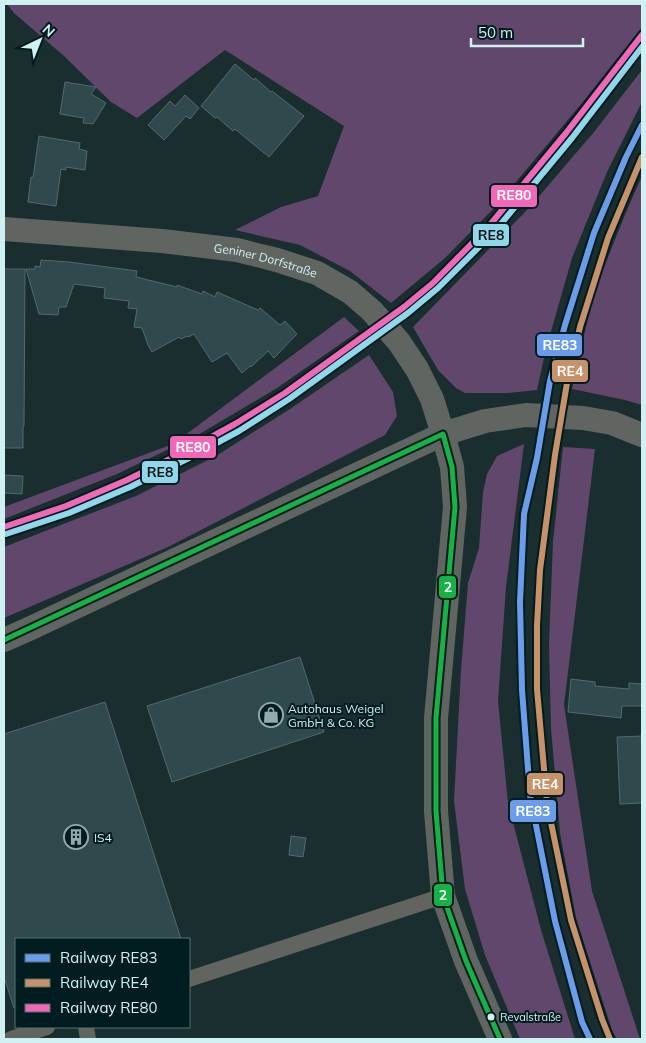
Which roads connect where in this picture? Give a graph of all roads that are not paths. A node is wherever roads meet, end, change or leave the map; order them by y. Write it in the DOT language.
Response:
graph roads {
  1 [pos="4,230"];
  2 [pos="443,434"];
  3 [pos="642,435"];
  4 [pos="4,640"];
  5 [pos="443,896"];
  6 [pos="190,979"];
  7 [pos="44,1028"];
  8 [pos="11,1039"];
  9 [pos="500,1039"];
  1 -- 2 [label="main road, Geniner Dorfstraße"];
  2 -- 3 [label="main road"];
  2 -- 4 [label="main road"];
  2 -- 5 [label="main road, Geniner Dorfstraße"];
  5 -- 6 [label="street"];
  5 -- 9 [label="main road, Geniner Dorfstraße"];
  7 -- 8 [label="street"];
}
